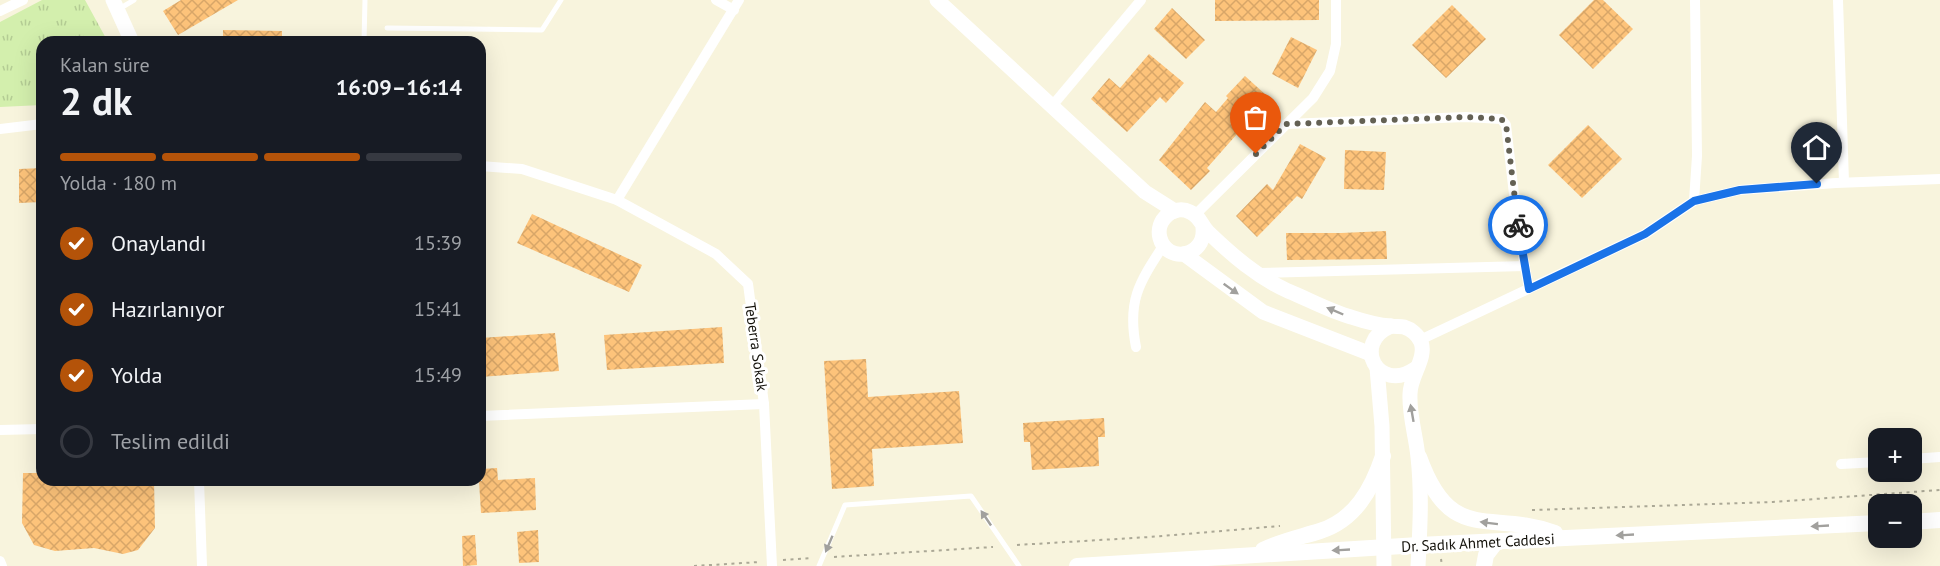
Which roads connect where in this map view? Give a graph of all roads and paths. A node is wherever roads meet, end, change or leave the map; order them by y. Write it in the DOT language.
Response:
graph roads {
  1 [pos="23,0"];
  2 [pos="134,0"];
  3 [pos="365,0"];
  4 [pos="561,0"];
  5 [pos="716,0"];
  6 [pos="937,0"];
  7 [pos="1141,0"];
  8 [pos="1336,0"];
  9 [pos="1695,0"];
  10 [pos="1838,0"];
  11 [pos="116,5"];
  12 [pos="737,5"];
  13 [pos="0,11"];
  14 [pos="387,28"];
  15 [pos="129,36"];
  16 [pos="364,36"];
  17 [pos="1052,106"];
  18 [pos="1286,124"];
  19 [pos="36,125"];
  20 [pos="0,129"];
  21 [pos="486,166"];
  22 [pos="1940,179"];
  23 [pos="1844,182"];
  24 [pos="1145,192"];
  25 [pos="617,200"];
  26 [pos="1694,201"];
  27 [pos="1175,211"];
  28 [pos="1199,221"];
  29 [pos="1161,223"];
  30 [pos="1163,246"];
  31 [pos="1184,254"];
  32 [pos="1525,266"];
  33 [pos="1257,273"];
  34 [pos="1529,289"];
  35 [pos="1391,326"];
  36 [pos="1420,340"];
  37 [pos="1136,347"];
  38 [pos="1374,361"];
  39 [pos="1415,369"];
  40 [pos="764,404"];
  41 [pos="486,416"];
  42 [pos="36,429"];
  43 [pos="0,430"];
  44 [pos="1383,456"];
  45 [pos="1940,457"];
  46 [pos="1419,458"];
  47 [pos="1922,458"];
  48 [pos="1868,463"];
  49 [pos="1842,464"];
  50 [pos="199,486"];
  51 [pos="1940,490"];
  52 [pos="1524,511"];
  53 [pos="1940,520"];
  54 [pos="1922,521"];
  55 [pos="1868,523"];
  56 [pos="1288,525"];
  57 [pos="1567,538"];
  58 [pos="1496,542"];
  59 [pos="1419,545"];
  60 [pos="1005,546"];
  61 [pos="1384,548"];
  62 [pos="1254,555"];
  63 [pos="823,558"];
  64 [pos="0,561"];
  65 [pos="772,563"];
  66 [pos="2,566"];
  67 [pos="202,566"];
  68 [pos="694,566"];
  69 [pos="819,566"];
  70 [pos="1019,566"];
  71 [pos="1077,566"];
  72 [pos="1384,566"];
  73 [pos="1418,566"];
  74 [pos="1484,566"];
  1 -- 13 [label="street"];
  2 -- 11 [label="lane"];
  3 -- 16 [label="lane"];
  4 -- 14 [label="lane"];
  5 -- 12 [label="street"];
  6 -- 17 [label="street"];
  7 -- 17 [label="street"];
  8 -- 18 [label="street"];
  9 -- 26 [label="street"];
  10 -- 23 [label="street"];
  11 -- 15 [label="street"];
  12 -- 25 [label="street"];
  17 -- 24 [label="street"];
  18 -- 28 [label="street"];
  18 -- 32 [label="street"];
  19 -- 20 [label="street"];
  21 -- 25 [label="street, Teberra Sokak"];
  22 -- 23 [label="street"];
  23 -- 26 [label="street"];
  24 -- 27 [label="street"];
  24 -- 29 [label="street"];
  25 -- 40 [label="street, Teberra Sokak"];
  26 -- 34 [label="street"];
  27 -- 28 [label="street"];
  27 -- 29 [label="street"];
  28 -- 31 [label="street"];
  28 -- 33 [label="street"];
  29 -- 30 [label="street"];
  30 -- 31 [label="street"];
  30 -- 37 [label="street"];
  31 -- 38 [label="street, one-way"];
  32 -- 33 [label="street"];
  32 -- 34 [label="street"];
  35 -- 33 [label="street, one-way"];
  34 -- 36 [label="street"];
  35 -- 36 [label="street"];
  35 -- 38 [label="street"];
  36 -- 39 [label="street"];
  38 -- 39 [label="street"];
  38 -- 44 [label="street"];
  46 -- 39 [label="street, one-way"];
  40 -- 41 [label="street"];
  40 -- 65 [label="street, Teberra Sokak"];
  42 -- 43 [label="street"];
  44 -- 61 [label="street"];
  44 -- 62 [label="main road"];
  45 -- 47 [label="street"];
  57 -- 46 [label="main road, one-way"];
  46 -- 59 [label="street"];
  48 -- 49 [label="street"];
  50 -- 67 [label="street"];
  51 -- 52 [label="path"];
  53 -- 54 [label="main road"];
  55 -- 57 [label="main road, Dr. Sadık Ahmet Caddesi, one-way"];
  56 -- 60 [label="path"];
  57 -- 58 [label="main road, Dr. Sadık Ahmet Caddesi"];
  58 -- 59 [label="main road, Dr. Sadık Ahmet Caddesi"];
  58 -- 74 [label="main road"];
  59 -- 61 [label="main road, Dr. Sadık Ahmet Caddesi"];
  59 -- 73 [label="street"];
  60 -- 63 [label="path"];
  60 -- 63 [label="lane, one-way"];
  60 -- 70 [label="lane"];
  61 -- 62 [label="main road, Dr. Sadık Ahmet Caddesi, one-way"];
  61 -- 72 [label="street"];
  62 -- 71 [label="main road, Dr. Sadık Ahmet Caddesi"];
  63 -- 65 [label="path"];
  63 -- 69 [label="lane"];
  64 -- 66 [label="street"];
  65 -- 68 [label="path"];
}
